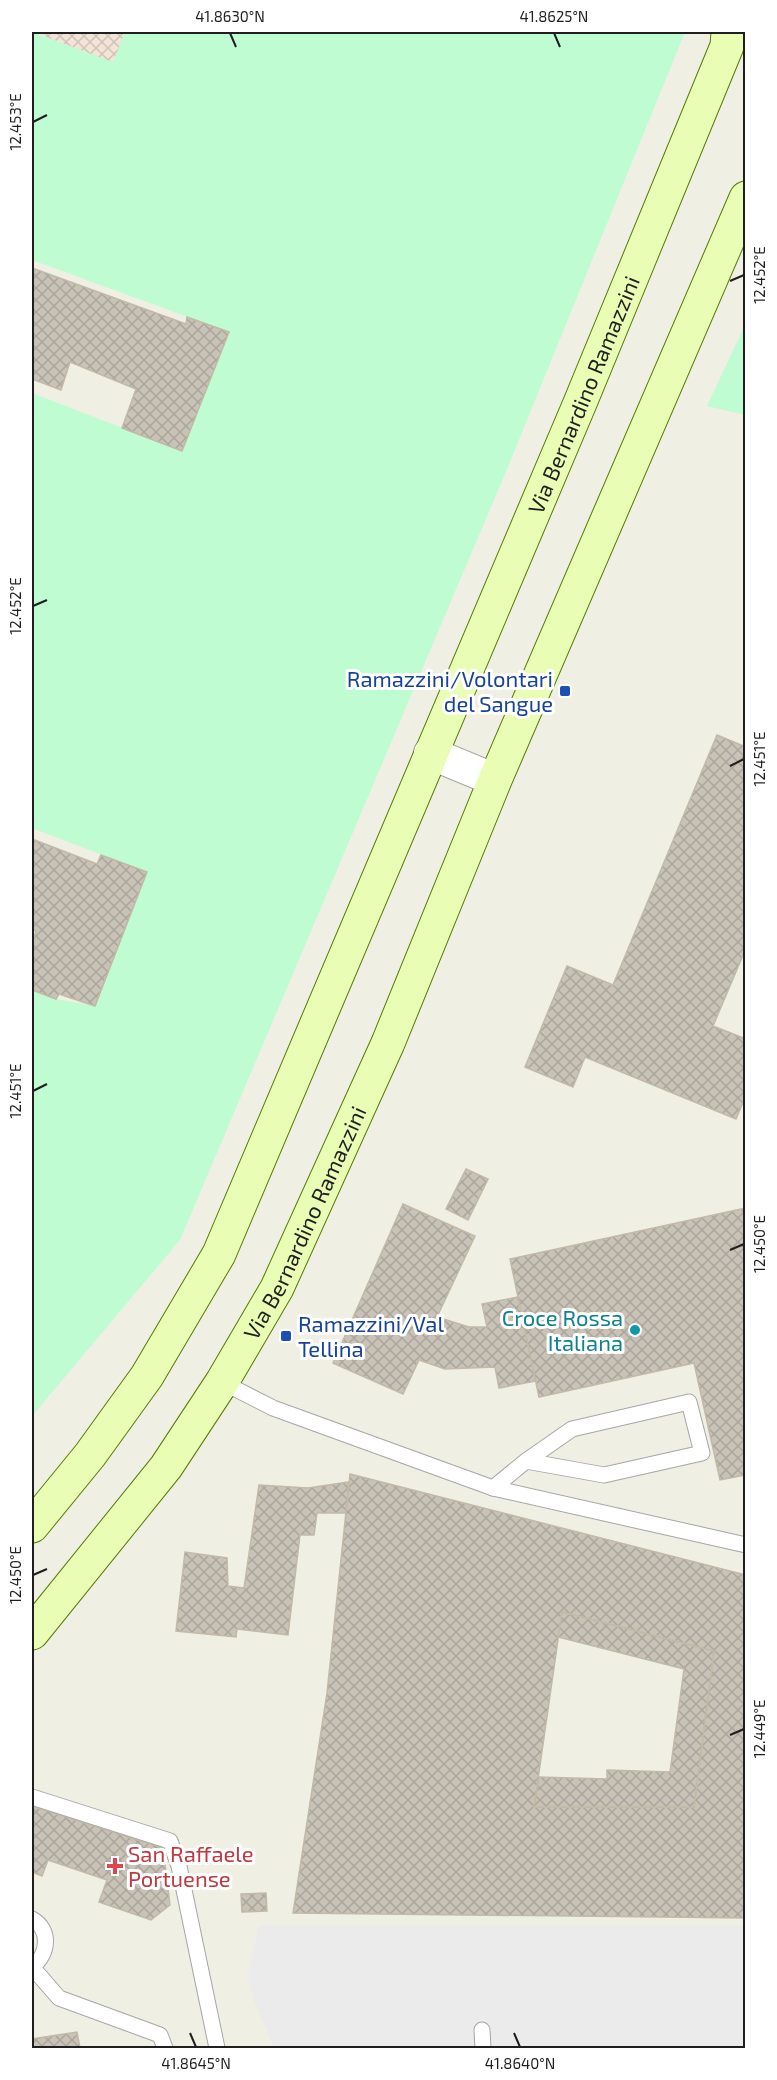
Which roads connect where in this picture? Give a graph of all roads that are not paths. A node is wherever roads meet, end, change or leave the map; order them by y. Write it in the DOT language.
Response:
graph roads {
  1 [pos="730,36"];
  2 [pos="746,198"];
  3 [pos="430,753"];
  4 [pos="495,780"];
  5 [pos="222,1382"];
  6 [pos="526,1461"];
  7 [pos="492,1488"];
  8 [pos="32,1526"];
  9 [pos="746,1545"];
  10 [pos="34,1624"];
  11 [pos="32,1797"];
  12 [pos="32,1920"];
  13 [pos="32,1967"];
  14 [pos="482,2030"];
  15 [pos="165,2049"];
  16 [pos="217,2049"];
  17 [pos="483,2049"];
  1 -- 3 [label="street, Via Bernardino Ramazzini"];
  2 -- 4 [label="street, Via Bernardino Ramazzini"];
  3 -- 4 [label="street"];
  3 -- 8 [label="street, Via Bernardino Ramazzini"];
  4 -- 5 [label="street, Via Bernardino Ramazzini"];
  5 -- 7 [label="lane"];
  5 -- 10 [label="street, Via Bernardino Ramazzini"];
  6 -- 6 [label="lane"];
  6 -- 7 [label="lane"];
  7 -- 9 [label="lane"];
  11 -- 16 [label="lane"];
  12 -- 13 [label="lane"];
  13 -- 15 [label="lane"];
  14 -- 17 [label="lane"];
}
